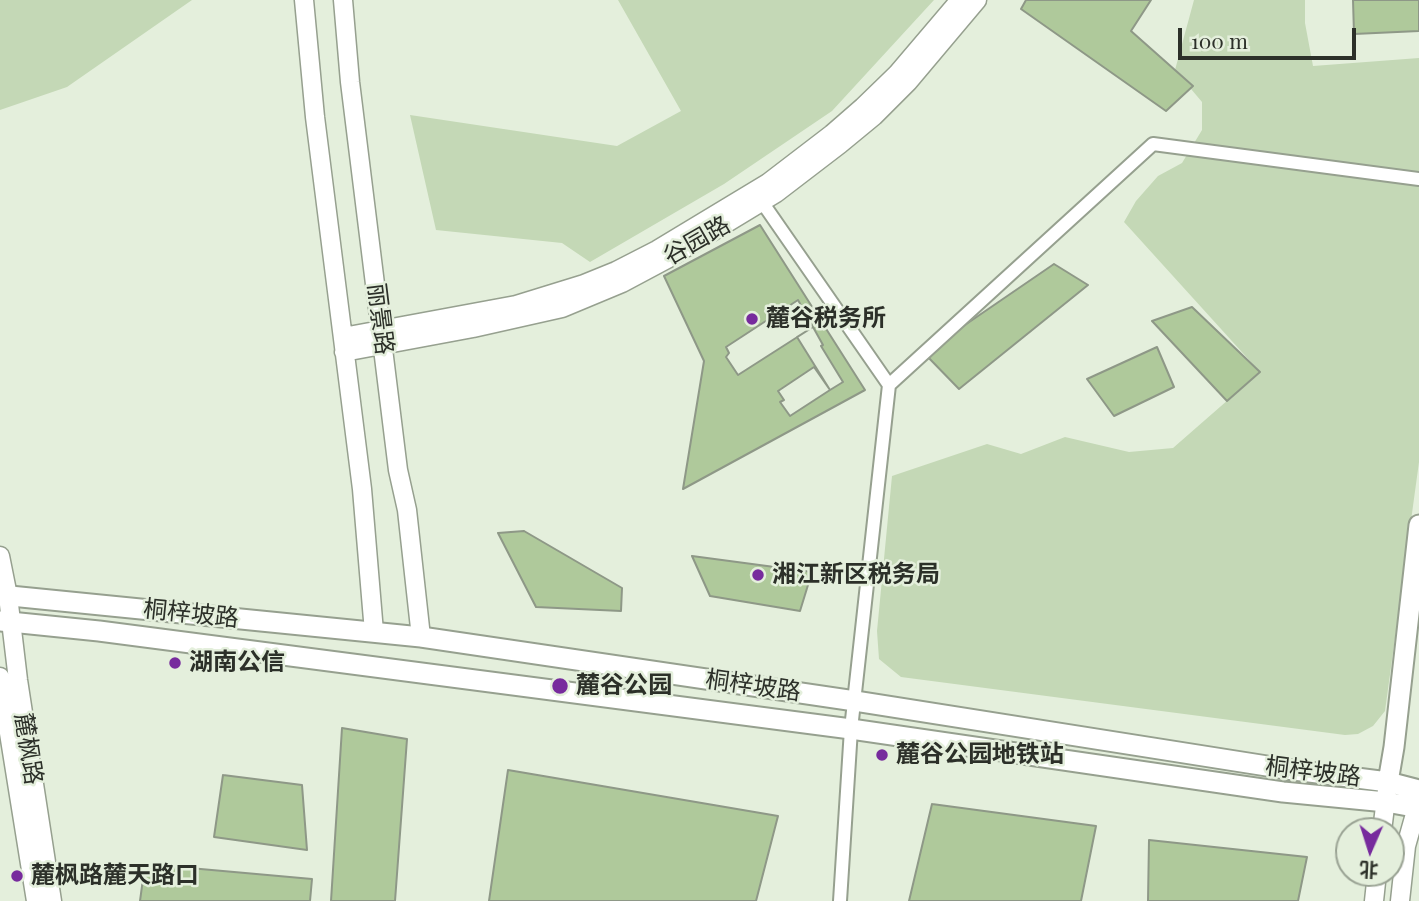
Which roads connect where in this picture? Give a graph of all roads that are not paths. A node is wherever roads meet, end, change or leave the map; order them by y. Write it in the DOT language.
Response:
graph roads {
  1 [pos="304,0"];
  2 [pos="343,0"];
  3 [pos="960,0"];
  4 [pos="977,0"];
  5 [pos="1419,179"];
  6 [pos="762,202"];
  7 [pos="382,338"];
  8 [pos="343,344"];
  9 [pos="889,385"];
  10 [pos="1419,525"];
  11 [pos="0,556"];
  12 [pos="4,596"];
  13 [pos="5,622"];
  14 [pos="374,632"];
  15 [pos="421,637"];
  16 [pos="0,677"];
  17 [pos="855,701"];
  18 [pos="851,729"];
  19 [pos="1388,782"];
  20 [pos="1386,802"];
  21 [pos="1419,802"];
  22 [pos="1384,817"];
  23 [pos="36,901"];
  24 [pos="52,901"];
  25 [pos="840,901"];
  26 [pos="1400,901"];
  1 -- 8 [label="main road, 丽景路"];
  2 -- 7 [label="main road, 丽景路"];
  3 -- 7 [label="main road, 谷园路"];
  4 -- 6 [label="main road, 谷园路"];
  5 -- 9 [label="street"];
  6 -- 7 [label="main road, 谷园路"];
  6 -- 9 [label="street"];
  7 -- 8 [label="main road, 谷园路"];
  7 -- 15 [label="main road, 丽景路"];
  8 -- 14 [label="main road, 丽景路"];
  9 -- 17 [label="street"];
  10 -- 19 [label="main road"];
  11 -- 12 [label="main road, 麓枫路"];
  12 -- 13 [label="main road, 麓枫路"];
  12 -- 14 [label="main road, 桐梓坡路"];
  13 -- 18 [label="main road, 桐梓坡路"];
  13 -- 24 [label="main road, 麓枫路"];
  14 -- 15 [label="main road, 桐梓坡路"];
  15 -- 17 [label="main road, 桐梓坡路"];
  16 -- 23 [label="main road"];
  17 -- 18 [label="street"];
  17 -- 19 [label="main road, 桐梓坡路"];
  18 -- 20 [label="main road, 桐梓坡路"];
  18 -- 25 [label="street"];
  19 -- 20 [label="main road"];
  19 -- 21 [label="main road, 桐梓坡路"];
  20 -- 21 [label="main road, 桐梓坡路"];
  20 -- 22 [label="main road"];
  21 -- 26 [label="main road"];
}
